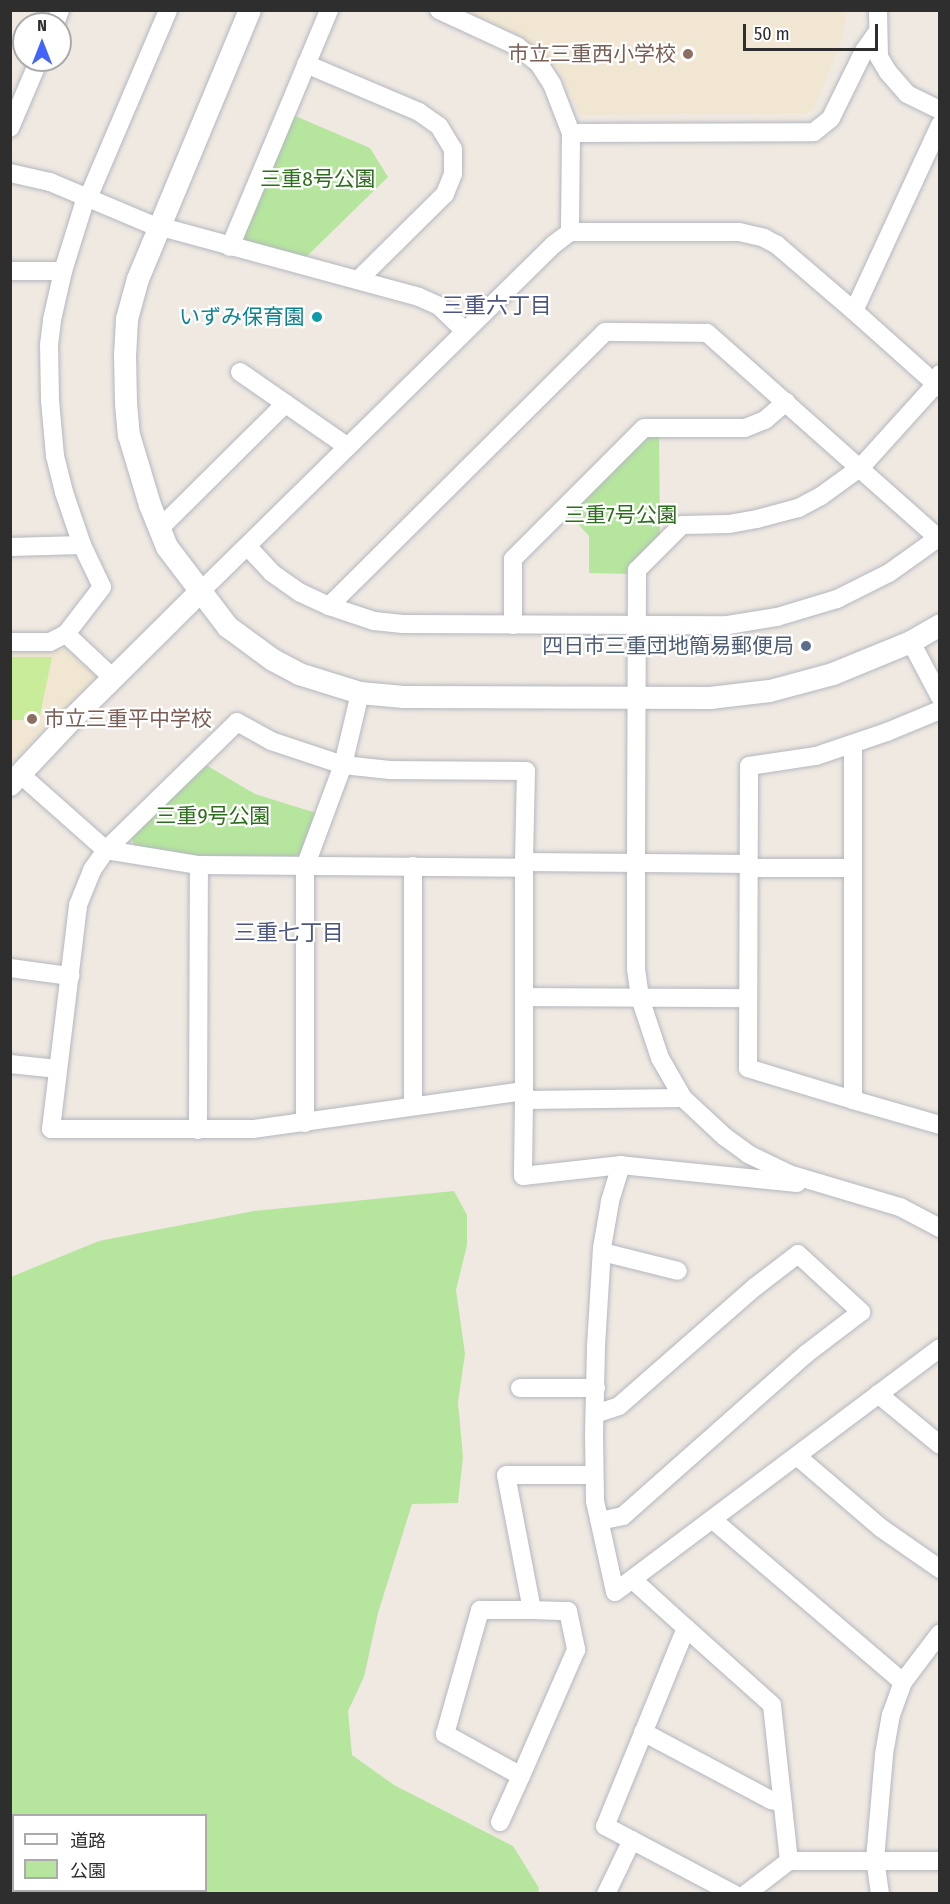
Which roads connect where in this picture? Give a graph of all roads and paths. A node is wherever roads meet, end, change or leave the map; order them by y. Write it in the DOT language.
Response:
graph roads {
  1 [pos="168,10"];
  2 [pos="250,10"];
  3 [pos="329,10"];
  4 [pos="439,10"];
  5 [pos="878,10"];
  6 [pos="876,34"];
  7 [pos="306,64"];
  8 [pos="34,72"];
  9 [pos="939,110"];
  10 [pos="939,125"];
  11 [pos="10,128"];
  12 [pos="571,133"];
  13 [pos="10,173"];
  14 [pos="87,198"];
  15 [pos="158,226"];
  16 [pos="570,232"];
  17 [pos="230,247"];
  18 [pos="10,271"];
  19 [pos="63,271"];
  20 [pos="358,280"];
  21 [pos="854,311"];
  22 [pos="465,331"];
  23 [pos="240,372"];
  24 [pos="938,382"];
  25 [pos="786,402"];
  26 [pos="286,403"];
  27 [pos="348,447"];
  28 [pos="861,467"];
  29 [pos="160,528"];
  30 [pos="81,545"];
  31 [pos="10,547"];
  32 [pos="248,547"];
  33 [pos="199,593"];
  34 [pos="329,606"];
  35 [pos="513,625"];
  36 [pos="638,625"];
  37 [pos="939,625"];
  38 [pos="66,634"];
  39 [pos="10,642"];
  40 [pos="911,642"];
  41 [pos="114,678"];
  42 [pos="360,693"];
  43 [pos="939,697"];
  44 [pos="638,698"];
  45 [pos="939,710"];
  46 [pos="853,744"];
  47 [pos="343,765"];
  48 [pos="15,780"];
  49 [pos="106,850"];
  50 [pos="636,863"];
  51 [pos="199,865"];
  52 [pos="524,865"];
  53 [pos="413,866"];
  54 [pos="749,866"];
  55 [pos="306,867"];
  56 [pos="852,868"];
  57 [pos="10,968"];
  58 [pos="70,976"];
  59 [pos="524,997"];
  60 [pos="640,998"];
  61 [pos="748,998"];
  62 [pos="10,1064"];
  63 [pos="58,1069"];
  64 [pos="524,1095"];
  65 [pos="683,1098"];
  66 [pos="853,1100"];
  67 [pos="413,1106"];
  68 [pos="305,1123"];
  69 [pos="939,1125"];
  70 [pos="198,1130"];
  71 [pos="621,1165"];
  72 [pos="829,1186"];
  73 [pos="939,1228"];
  74 [pos="602,1252"];
  75 [pos="678,1271"];
  76 [pos="939,1348"];
  77 [pos="520,1388"];
  78 [pos="596,1388"];
  79 [pos="879,1394"];
  80 [pos="596,1414"];
  81 [pos="939,1445"];
  82 [pos="798,1457"];
  83 [pos="594,1475"];
  84 [pos="713,1520"];
  85 [pos="600,1521"];
  86 [pos="939,1569"];
  87 [pos="633,1580"];
  88 [pos="532,1610"];
  89 [pos="686,1628"];
  90 [pos="939,1633"];
  91 [pos="903,1682"];
  92 [pos="644,1732"];
  93 [pos="521,1776"];
  94 [pos="783,1803"];
  95 [pos="500,1822"];
  96 [pos="632,1840"];
  97 [pos="875,1860"];
  98 [pos="789,1861"];
  99 [pos="939,1861"];
  100 [pos="606,1893"];
  101 [pos="734,1893"];
  102 [pos="746,1893"];
  103 [pos="880,1893"];
  1 -- 14 [label="street"];
  2 -- 15 [label="street"];
  3 -- 7 [label="street"];
  4 -- 12 [label="street"];
  5 -- 6 [label="street"];
  6 -- 9 [label="street"];
  6 -- 12 [label="street"];
  7 -- 17 [label="street"];
  7 -- 20 [label="street"];
  8 -- 11 [label="street"];
  10 -- 21 [label="street"];
  12 -- 16 [label="street"];
  13 -- 14 [label="street"];
  14 -- 15 [label="street"];
  14 -- 19 [label="street"];
  15 -- 17 [label="street"];
  15 -- 29 [label="street"];
  16 -- 21 [label="street"];
  16 -- 22 [label="street"];
  17 -- 20 [label="street"];
  18 -- 19 [label="street"];
  19 -- 30 [label="street"];
  20 -- 22 [label="street"];
  21 -- 24 [label="street"];
  22 -- 27 [label="street"];
  23 -- 26 [label="street"];
  24 -- 28 [label="street"];
  25 -- 28 [label="street"];
  25 -- 34 [label="street"];
  25 -- 35 [label="street"];
  26 -- 27 [label="street"];
  26 -- 29 [label="street"];
  27 -- 32 [label="street"];
  28 -- 36 [label="street"];
  28 -- 36 [label="street"];
  29 -- 33 [label="street"];
  30 -- 31 [label="street"];
  30 -- 38 [label="street"];
  32 -- 33 [label="street"];
  32 -- 34 [label="street"];
  33 -- 41 [label="street"];
  33 -- 42 [label="street"];
  34 -- 35 [label="street"];
  35 -- 36 [label="street"];
  36 -- 44 [label="street"];
  37 -- 40 [label="street"];
  38 -- 39 [label="street"];
  38 -- 41 [label="street"];
  40 -- 43 [label="street"];
  40 -- 44 [label="street"];
  41 -- 48 [label="street"];
  42 -- 44 [label="street"];
  42 -- 47 [label="street"];
  44 -- 50 [label="street"];
  45 -- 46 [label="street"];
  46 -- 54 [label="street"];
  46 -- 56 [label="street"];
  47 -- 49 [label="street"];
  47 -- 52 [label="street"];
  47 -- 55 [label="street"];
  48 -- 49 [label="street"];
  49 -- 51 [label="street"];
  49 -- 58 [label="street"];
  50 -- 52 [label="street"];
  50 -- 54 [label="street"];
  50 -- 60 [label="street"];
  51 -- 55 [label="street"];
  51 -- 70 [label="street"];
  52 -- 53 [label="street"];
  52 -- 59 [label="street"];
  53 -- 55 [label="street"];
  53 -- 67 [label="street"];
  54 -- 56 [label="street"];
  54 -- 61 [label="street"];
  55 -- 68 [label="street"];
  56 -- 66 [label="street"];
  57 -- 58 [label="street"];
  58 -- 63 [label="street"];
  59 -- 60 [label="street"];
  59 -- 64 [label="street"];
  60 -- 61 [label="street"];
  60 -- 65 [label="street"];
  61 -- 66 [label="street"];
  62 -- 63 [label="street"];
  63 -- 70 [label="street"];
  64 -- 65 [label="street"];
  64 -- 67 [label="street"];
  64 -- 71 [label="street"];
  65 -- 72 [label="street"];
  66 -- 69 [label="street"];
  67 -- 68 [label="street"];
  68 -- 70 [label="street"];
  71 -- 72 [label="street"];
  71 -- 74 [label="street"];
  72 -- 73 [label="street"];
  74 -- 75 [label="street"];
  74 -- 78 [label="street"];
  76 -- 79 [label="street"];
  77 -- 78 [label="street"];
  78 -- 80 [label="street"];
  79 -- 81 [label="street"];
  79 -- 82 [label="street"];
  80 -- 83 [label="street"];
  80 -- 85 [label="street"];
  82 -- 84 [label="street"];
  82 -- 86 [label="street"];
  83 -- 85 [label="street"];
  83 -- 88 [label="street"];
  84 -- 87 [label="street"];
  84 -- 91 [label="street"];
  85 -- 87 [label="street"];
  87 -- 89 [label="street"];
  88 -- 93 [label="street"];
  88 -- 93 [label="street"];
  89 -- 92 [label="street"];
  89 -- 94 [label="street"];
  90 -- 91 [label="street"];
  91 -- 97 [label="street"];
  92 -- 94 [label="street"];
  92 -- 96 [label="street"];
  93 -- 95 [label="street"];
  94 -- 98 [label="street"];
  96 -- 100 [label="street"];
  96 -- 101 [label="street"];
  97 -- 98 [label="street"];
  97 -- 99 [label="street"];
  97 -- 103 [label="street"];
  98 -- 102 [label="street"];
}
